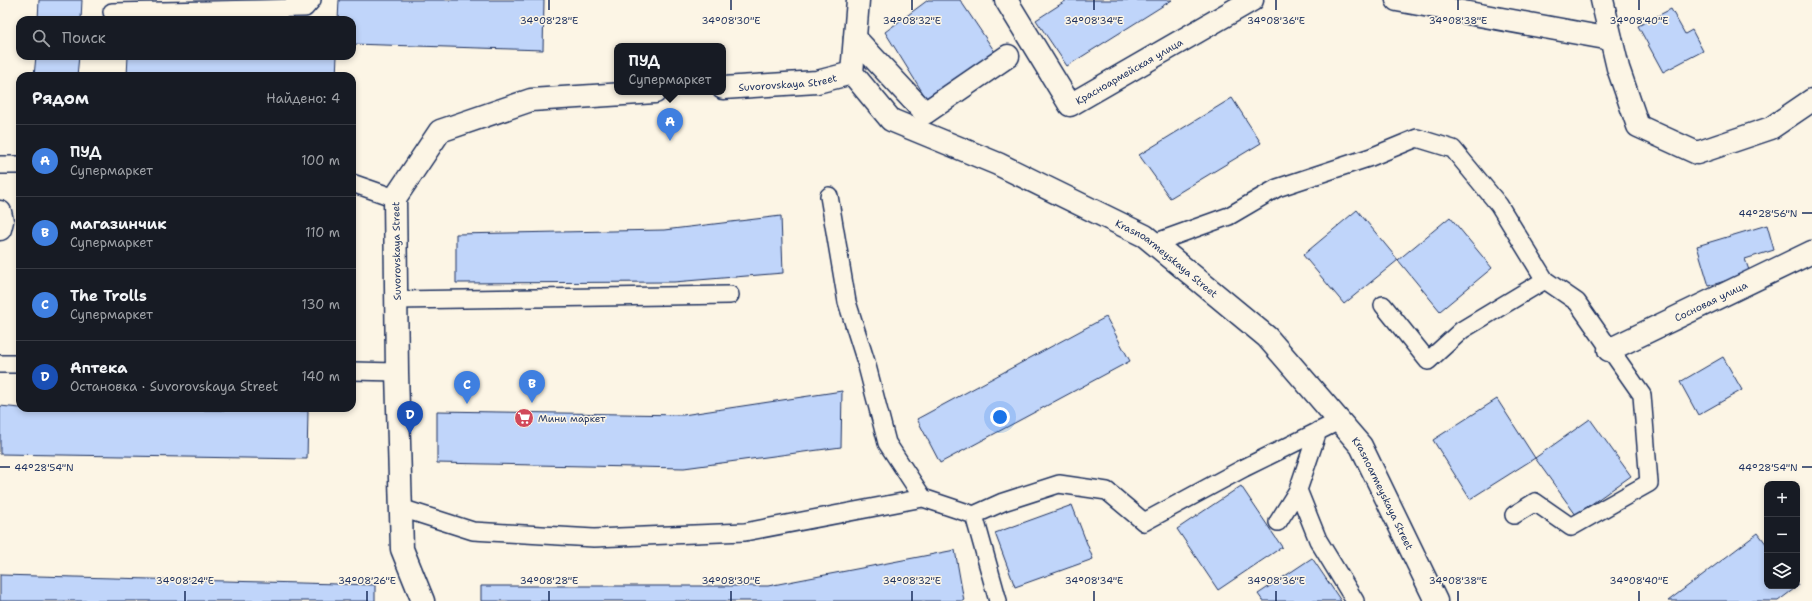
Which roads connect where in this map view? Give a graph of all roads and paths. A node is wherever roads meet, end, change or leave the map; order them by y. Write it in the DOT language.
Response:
graph roads {
  1 [pos="312,0"];
  2 [pos="1006,0"];
  3 [pos="1252,0"];
  4 [pos="1397,0"];
  5 [pos="1602,0"];
  6 [pos="853,2"];
  7 [pos="112,12"];
  8 [pos="855,38"];
  9 [pos="1611,39"];
  10 [pos="1008,56"];
  11 [pos="852,73"];
  12 [pos="726,88"];
  13 [pos="614,95"];
  14 [pos="1812,100"];
  15 [pos="0,165"];
  16 [pos="16,166"];
  17 [pos="356,184"];
  18 [pos="829,196"];
  19 [pos="395,198"];
  20 [pos="0,212"];
  21 [pos="0,229"];
  22 [pos="1154,243"];
  23 [pos="1812,252"];
  24 [pos="1545,280"];
  25 [pos="730,295"];
  26 [pos="397,300"];
  27 [pos="1383,305"];
  28 [pos="1610,350"];
  29 [pos="0,364"];
  30 [pos="16,364"];
  31 [pos="356,371"];
  32 [pos="397,372"];
  33 [pos="1339,421"];
  34 [pos="1318,431"];
  35 [pos="1298,490"];
  36 [pos="923,498"];
  37 [pos="401,508"];
  38 [pos="974,515"];
  39 [pos="1514,515"];
  40 [pos="1278,522"];
  41 [pos="423,601"];
  42 [pos="998,601"];
  43 [pos="1355,601"];
  44 [pos="1436,601"];
  1 -- 7 [label="lane"];
  2 -- 3 [label="street, Красноармейская улица"];
  4 -- 9 [label="street"];
  5 -- 9 [label="street"];
  6 -- 8 [label="street"];
  8 -- 10 [label="street"];
  8 -- 11 [label="street"];
  9 -- 14 [label="street"];
  11 -- 12 [label="street, Suvorovskaya Street"];
  11 -- 22 [label="street, Krasnoarmeyskaya Street"];
  13 -- 19 [label="street, Suvorovskaya Street"];
  15 -- 16 [label="lane"];
  17 -- 19 [label="lane"];
  18 -- 36 [label="lane"];
  19 -- 26 [label="street, Suvorovskaya Street"];
  20 -- 21 [label="street"];
  22 -- 24 [label="lane"];
  22 -- 33 [label="street, Krasnoarmeyskaya Street"];
  23 -- 28 [label="street, Сосновая улица"];
  24 -- 27 [label="lane"];
  24 -- 28 [label="lane"];
  25 -- 26 [label="lane"];
  26 -- 32 [label="street, Suvorovskaya Street"];
  28 -- 39 [label="lane"];
  29 -- 30 [label="lane"];
  31 -- 32 [label="lane"];
  32 -- 37 [label="street, Suvorovskaya Street"];
  33 -- 34 [label="lane"];
  33 -- 44 [label="street, Krasnoarmeyskaya Street"];
  34 -- 35 [label="lane"];
  34 -- 38 [label="lane"];
  35 -- 40 [label="lane"];
  35 -- 43 [label="lane"];
  36 -- 37 [label="lane"];
  36 -- 38 [label="lane"];
  37 -- 41 [label="street, Suvorovskaya Street"];
  38 -- 42 [label="lane"];
}
